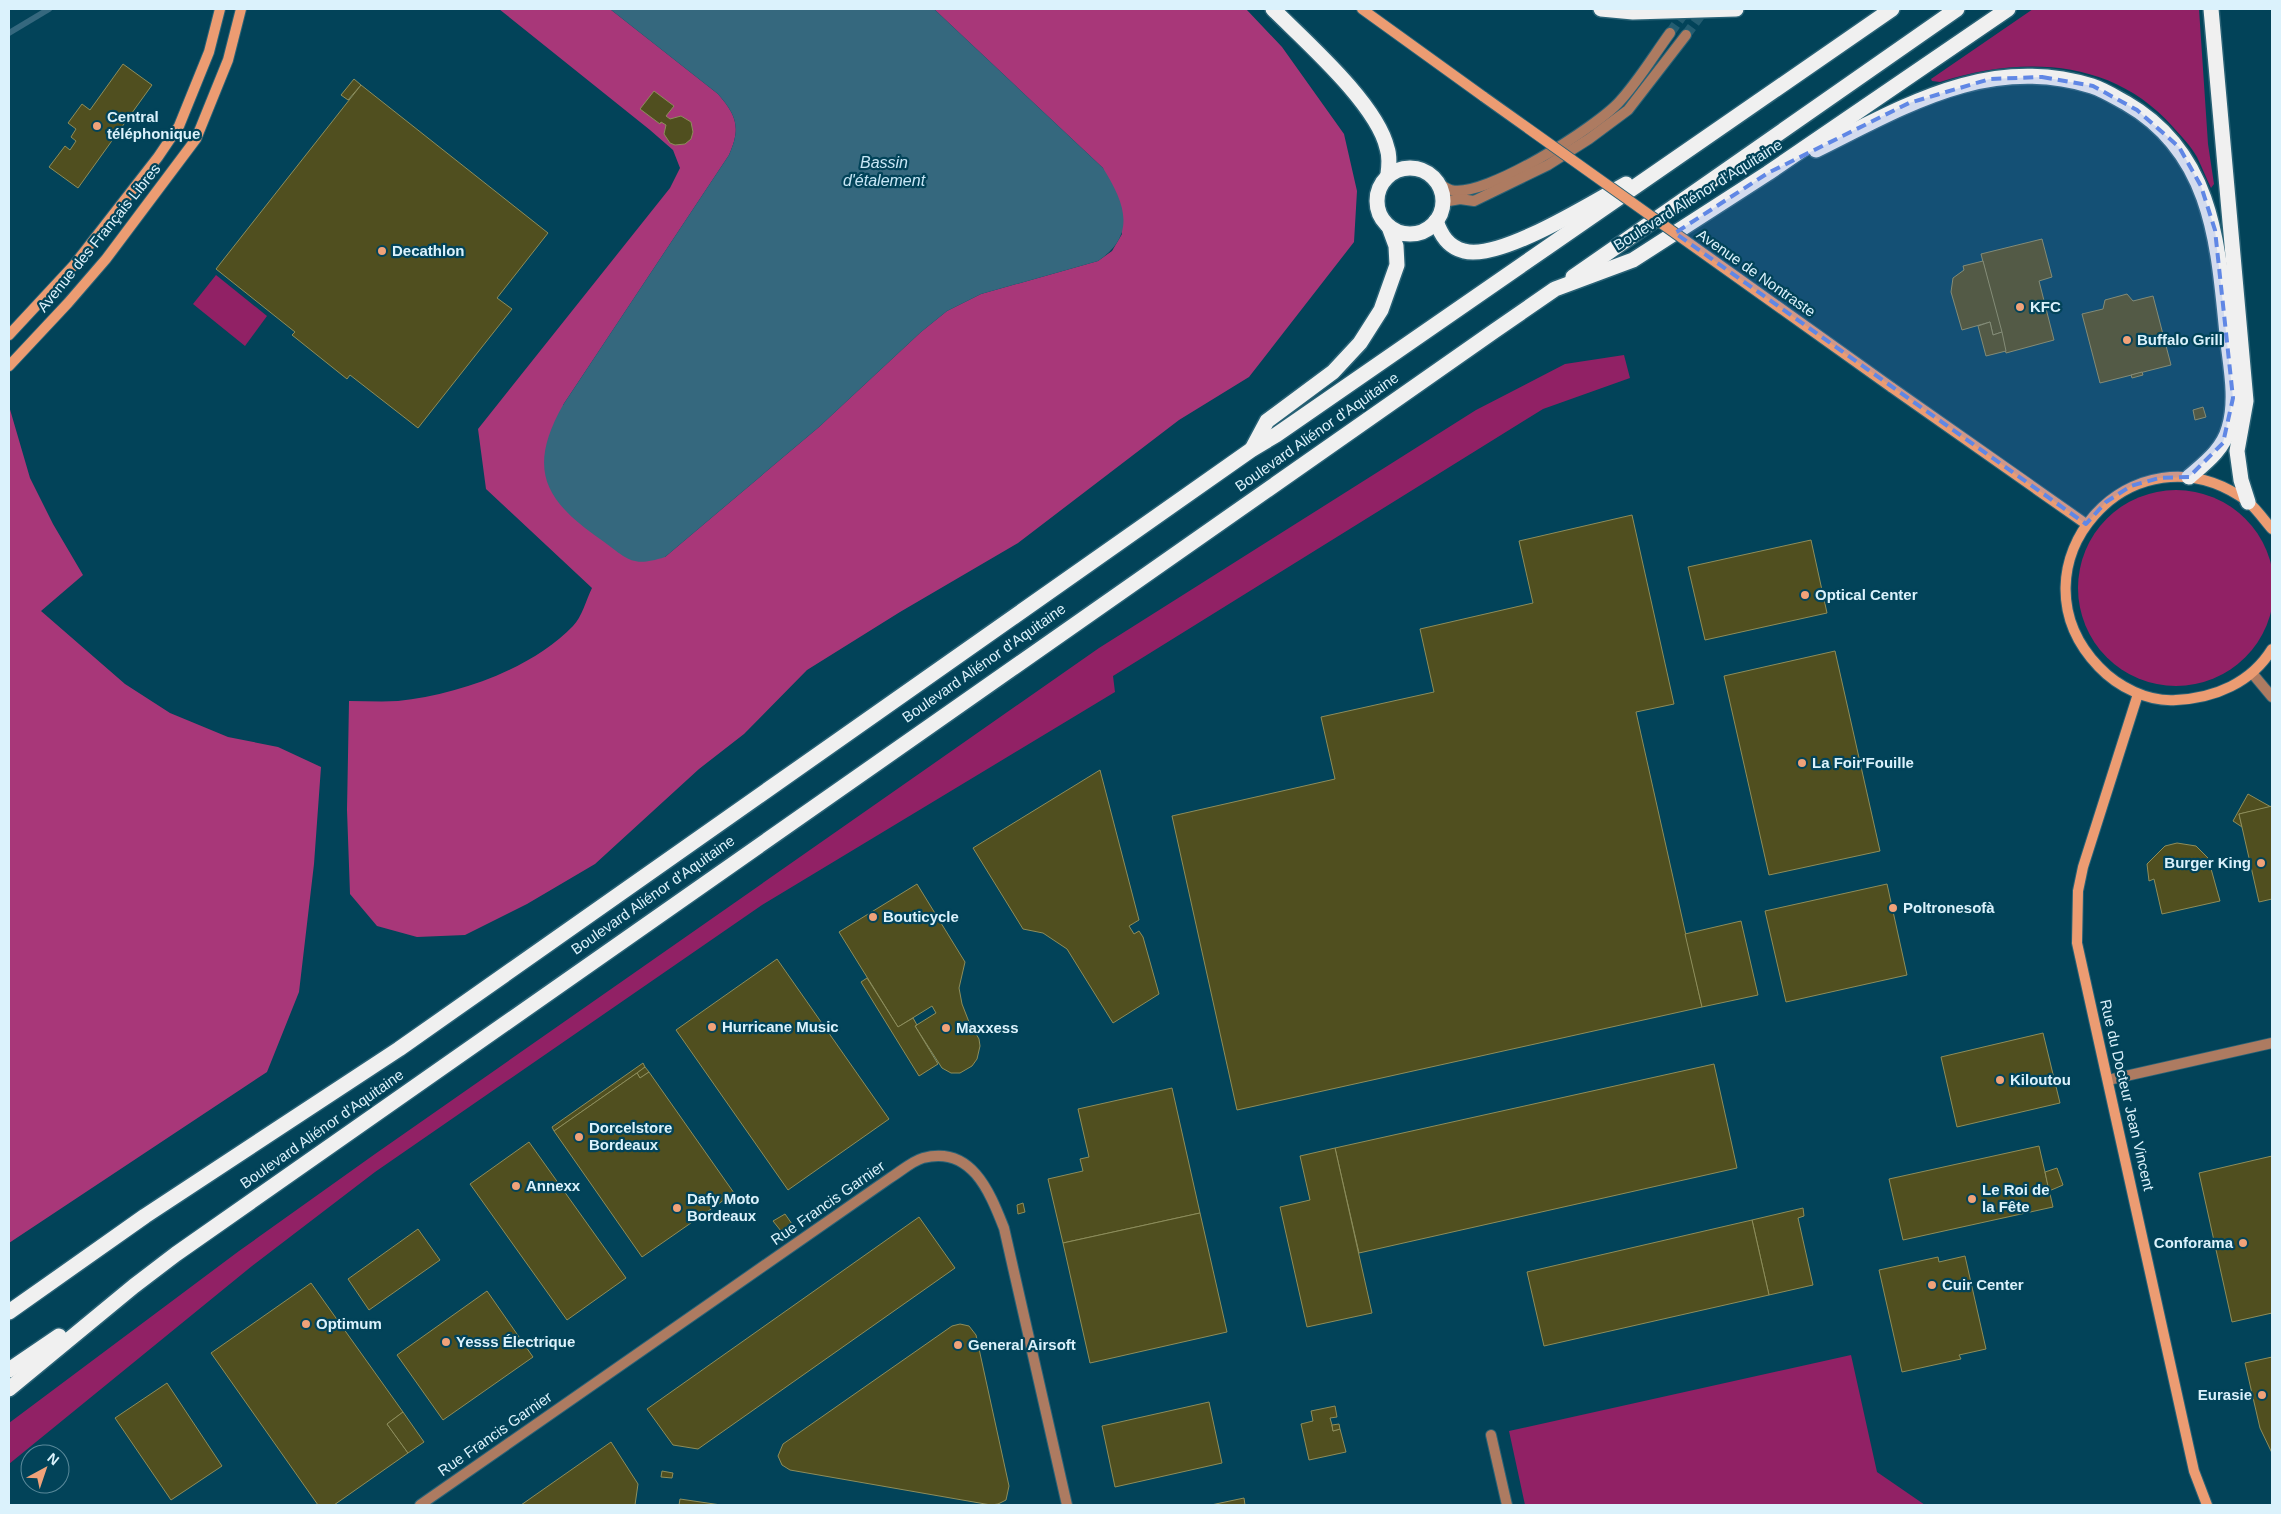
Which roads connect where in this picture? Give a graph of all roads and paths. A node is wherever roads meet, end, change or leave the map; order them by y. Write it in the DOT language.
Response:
graph roads {
  1 [pos="220,9"];
  2 [pos="241,9"];
  3 [pos="1273,9"];
  4 [pos="1362,9"];
  5 [pos="1601,9"];
  6 [pos="1736,9"];
  7 [pos="1892,9"];
  8 [pos="1956,9"];
  9 [pos="2008,9"];
  10 [pos="2211,9"];
  11 [pos="1670,33"];
  12 [pos="1686,35"];
  13 [pos="1666,166"];
  14 [pos="1768,173"];
  15 [pos="1388,174"];
  16 [pos="1438,183"];
  17 [pos="1443,202"];
  18 [pos="1436,221"];
  19 [pos="1389,227"];
  20 [pos="1555,289"];
  21 [pos="9,335"];
  22 [pos="9,366"];
  23 [pos="1251,450"];
  24 [pos="2189,477"];
  25 [pos="2248,502"];
  26 [pos="2086,524"];
  27 [pos="2272,529"];
  28 [pos="2272,649"];
  29 [pos="2252,673"];
  30 [pos="2138,694"];
  31 [pos="2272,697"];
  32 [pos="2272,1043"];
  33 [pos="2108,1080"];
  34 [pos="134,1286"];
  35 [pos="9,1312"];
  36 [pos="9,1370"];
  37 [pos="9,1389"];
  38 [pos="1491,1435"];
  39 [pos="420,1505"];
  40 [pos="1067,1505"];
  41 [pos="1507,1505"];
  42 [pos="2207,1505"];
  1 -- 21 [label="street, Avenue des Français Libres"];
  2 -- 22 [label="street, Avenue des Français Libres"];
  3 -- 15 [label="highway"];
  4 -- 26 [label="street, Avenue de Nontraste, bridge"];
  5 -- 6 [label="highway"];
  7 -- 13 [label="highway, Boulevard Aliénor d'Aquitaine"];
  8 -- 20 [label="highway"];
  9 -- 14 [label="highway, Boulevard Aliénor d'Aquitaine"];
  10 -- 25 [label="highway"];
  11 -- 16 [label="street"];
  12 -- 17 [label="street"];
  13 -- 18 [label="highway"];
  13 -- 23 [label="highway, Boulevard Aliénor d'Aquitaine"];
  14 -- 20 [label="highway, Boulevard Aliénor d'Aquitaine"];
  14 -- 24 [label="highway"];
  15 -- 16 [label="highway"];
  15 -- 19 [label="highway"];
  16 -- 17 [label="highway"];
  17 -- 18 [label="highway"];
  18 -- 19 [label="highway"];
  19 -- 23 [label="highway"];
  20 -- 34 [label="highway, Boulevard Aliénor d'Aquitaine"];
  23 -- 35 [label="highway, Boulevard Aliénor d'Aquitaine"];
  24 -- 25 [label="street"];
  24 -- 26 [label="street"];
  25 -- 27 [label="street"];
  26 -- 30 [label="street"];
  28 -- 29 [label="street"];
  29 -- 30 [label="street"];
  29 -- 31 [label="street"];
  30 -- 33 [label="street, Rue du Docteur Jean Vincent"];
  32 -- 33 [label="street"];
  33 -- 42 [label="street, Rue du Docteur Jean Vincent"];
  34 -- 36 [label="highway"];
  34 -- 37 [label="highway, Boulevard Aliénor d'Aquitaine"];
  38 -- 41 [label="street"];
  39 -- 40 [label="street, Rue Francis Garnier"];
}
